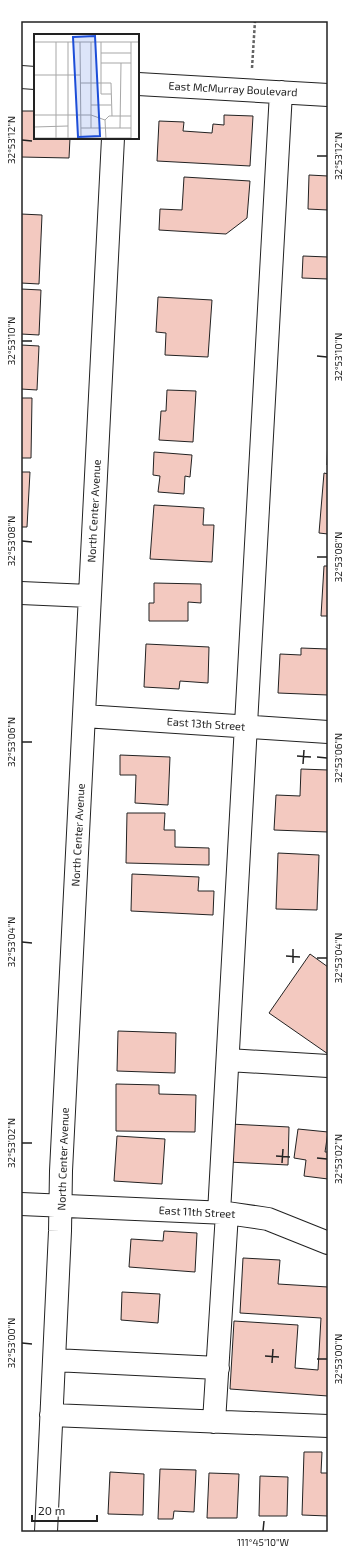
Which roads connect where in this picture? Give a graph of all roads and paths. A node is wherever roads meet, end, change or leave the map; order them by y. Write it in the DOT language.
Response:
graph roads {
  1 [pos="254,21"];
  2 [pos="21,78"];
  3 [pos="34,78"];
  4 [pos="139,84"];
  5 [pos="250,90"];
  6 [pos="281,92"];
  7 [pos="328,95"];
  8 [pos="112,139"];
  9 [pos="21,593"];
  10 [pos="89,596"];
  11 [pos="84,716"];
  12 [pos="246,726"];
  13 [pos="328,732"];
  14 [pos="228,1060"];
  15 [pos="328,1066"];
  16 [pos="21,1204"];
  17 [pos="61,1206"];
  18 [pos="223,1213"];
  19 [pos="328,1243"];
  20 [pos="54,1360"];
  21 [pos="218,1368"];
  22 [pos="51,1415"];
  23 [pos="214,1422"];
  24 [pos="328,1426"];
  25 [pos="46,1532"];
  1 -- 5 [label="path"];
  2 -- 3 [label="street"];
  4 -- 5 [label="street, East McMurray Boulevard"];
  5 -- 6 [label="street, East McMurray Boulevard"];
  6 -- 7 [label="street, East McMurray Boulevard"];
  6 -- 12 [label="street"];
  8 -- 10 [label="street, North Center Avenue"];
  9 -- 10 [label="street"];
  10 -- 11 [label="street, North Center Avenue"];
  11 -- 12 [label="street, East 13th Street"];
  11 -- 17 [label="street, North Center Avenue"];
  12 -- 13 [label="street, East 13th Street"];
  12 -- 14 [label="street"];
  14 -- 15 [label="street"];
  14 -- 18 [label="street"];
  16 -- 17 [label="street, East 11th Street"];
  17 -- 18 [label="street, East 11th Street"];
  17 -- 20 [label="street, North Center Avenue"];
  18 -- 19 [label="street, East 11th Street"];
  18 -- 21 [label="street"];
  20 -- 21 [label="street"];
  20 -- 22 [label="street, North Center Avenue"];
  21 -- 23 [label="street"];
  22 -- 23 [label="street"];
  22 -- 25 [label="street, North Center Avenue"];
  23 -- 24 [label="street"];
}
